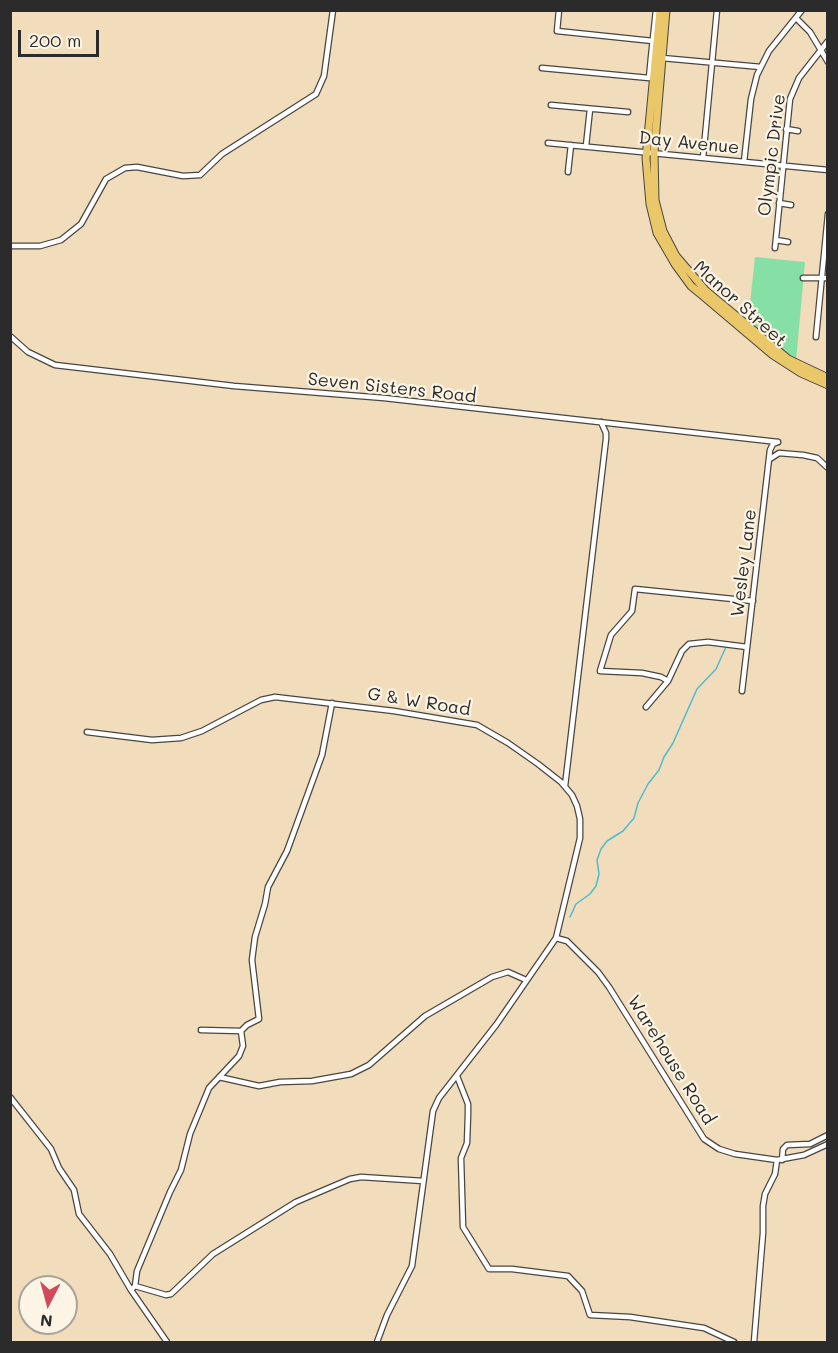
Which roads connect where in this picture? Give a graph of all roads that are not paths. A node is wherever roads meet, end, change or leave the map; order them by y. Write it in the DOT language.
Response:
graph roads {
  1 [pos="333,10"];
  2 [pos="559,10"];
  3 [pos="658,10"];
  4 [pos="666,10"];
  5 [pos="717,10"];
  6 [pos="802,10"];
  7 [pos="796,18"];
  8 [pos="653,41"];
  9 [pos="828,41"];
  10 [pos="820,50"];
  11 [pos="656,57"];
  12 [pos="828,62"];
  13 [pos="712,63"];
  14 [pos="761,67"];
  15 [pos="542,68"];
  16 [pos="551,105"];
  17 [pos="590,109"];
  18 [pos="628,112"];
  19 [pos="786,129"];
  20 [pos="798,131"];
  21 [pos="548,142"];
  22 [pos="571,145"];
  23 [pos="586,146"];
  24 [pos="650,152"];
  25 [pos="703,158"];
  26 [pos="744,162"];
  27 [pos="783,166"];
  28 [pos="828,170"];
  29 [pos="568,171"];
  30 [pos="779,204"];
  31 [pos="791,205"];
  32 [pos="828,214"];
  33 [pos="776,240"];
  34 [pos="788,242"];
  35 [pos="826,243"];
  36 [pos="10,246"];
  37 [pos="775,248"];
  38 [pos="803,278"];
  39 [pos="825,278"];
  40 [pos="818,312"];
  41 [pos="828,313"];
  42 [pos="10,336"];
  43 [pos="816,337"];
  44 [pos="828,378"];
  45 [pos="828,385"];
  46 [pos="601,422"];
  47 [pos="778,442"];
  48 [pos="770,459"];
  49 [pos="828,468"];
  50 [pos="753,601"];
  51 [pos="747,647"];
  52 [pos="668,681"];
  53 [pos="742,691"];
  54 [pos="332,703"];
  55 [pos="646,707"];
  56 [pos="87,732"];
  57 [pos="565,786"];
  58 [pos="556,938"];
  59 [pos="526,980"];
  60 [pos="201,1030"];
  61 [pos="241,1031"];
  62 [pos="457,1076"];
  63 [pos="219,1077"];
  64 [pos="10,1097"];
  65 [pos="828,1135"];
  66 [pos="828,1144"];
  67 [pos="780,1160"];
  68 [pos="423,1181"];
  69 [pos="133,1288"];
  70 [pos="167,1342"];
  71 [pos="377,1342"];
  72 [pos="734,1342"];
  73 [pos="754,1342"];
  1 -- 36 [label="street"];
  2 -- 8 [label="street"];
  3 -- 8 [label="street"];
  3 -- 11 [label="main road, Manor Street"];
  4 -- 11 [label="main road, Manor Street"];
  5 -- 13 [label="street"];
  6 -- 7 [label="street"];
  7 -- 10 [label="street"];
  7 -- 14 [label="street"];
  8 -- 11 [label="street"];
  9 -- 10 [label="street, Olympic Drive"];
  10 -- 12 [label="street"];
  10 -- 19 [label="street, Olympic Drive"];
  11 -- 13 [label="street"];
  11 -- 15 [label="street"];
  11 -- 24 [label="main road, Manor Street"];
  13 -- 14 [label="street"];
  13 -- 25 [label="street"];
  14 -- 26 [label="street"];
  16 -- 17 [label="street"];
  17 -- 18 [label="street"];
  17 -- 23 [label="street"];
  19 -- 20 [label="street"];
  19 -- 27 [label="street, Olympic Drive"];
  21 -- 22 [label="street, Day Avenue"];
  22 -- 23 [label="street, Day Avenue"];
  22 -- 29 [label="street"];
  23 -- 24 [label="street, Day Avenue"];
  24 -- 25 [label="street, Day Avenue"];
  24 -- 44 [label="main road, Manor Street"];
  24 -- 45 [label="main road, Manor Street"];
  25 -- 26 [label="street, Day Avenue"];
  26 -- 27 [label="street, Day Avenue"];
  27 -- 28 [label="street, Day Avenue"];
  27 -- 30 [label="street, Olympic Drive"];
  30 -- 31 [label="street"];
  30 -- 33 [label="street, Olympic Drive"];
  32 -- 35 [label="street"];
  33 -- 34 [label="street"];
  33 -- 37 [label="street, Olympic Drive"];
  35 -- 39 [label="street"];
  38 -- 39 [label="street"];
  39 -- 40 [label="street"];
  40 -- 41 [label="street"];
  40 -- 43 [label="street"];
  42 -- 46 [label="street, Seven Sisters Road"];
  46 -- 47 [label="street, Seven Sisters Road"];
  46 -- 57 [label="street"];
  47 -- 48 [label="street, Wesley Lane"];
  48 -- 49 [label="street"];
  48 -- 50 [label="street, Wesley Lane"];
  50 -- 51 [label="street, Wesley Lane"];
  50 -- 52 [label="street"];
  51 -- 52 [label="street"];
  51 -- 53 [label="street, Wesley Lane"];
  52 -- 55 [label="street"];
  54 -- 56 [label="street, G & W Road"];
  54 -- 57 [label="street, G & W Road"];
  54 -- 61 [label="street"];
  57 -- 58 [label="street, G & W Road"];
  58 -- 59 [label="street, G & W Road"];
  58 -- 67 [label="street, Warehouse Road"];
  59 -- 62 [label="street, G & W Road"];
  59 -- 63 [label="street"];
  60 -- 61 [label="street"];
  61 -- 63 [label="street"];
  62 -- 68 [label="street, G & W Road"];
  62 -- 72 [label="street"];
  63 -- 69 [label="street"];
  64 -- 69 [label="street"];
  65 -- 67 [label="street"];
  66 -- 67 [label="street, Warehouse Road"];
  67 -- 73 [label="street"];
  68 -- 69 [label="street"];
  68 -- 71 [label="street, G & W Road"];
  69 -- 70 [label="street"];
}
